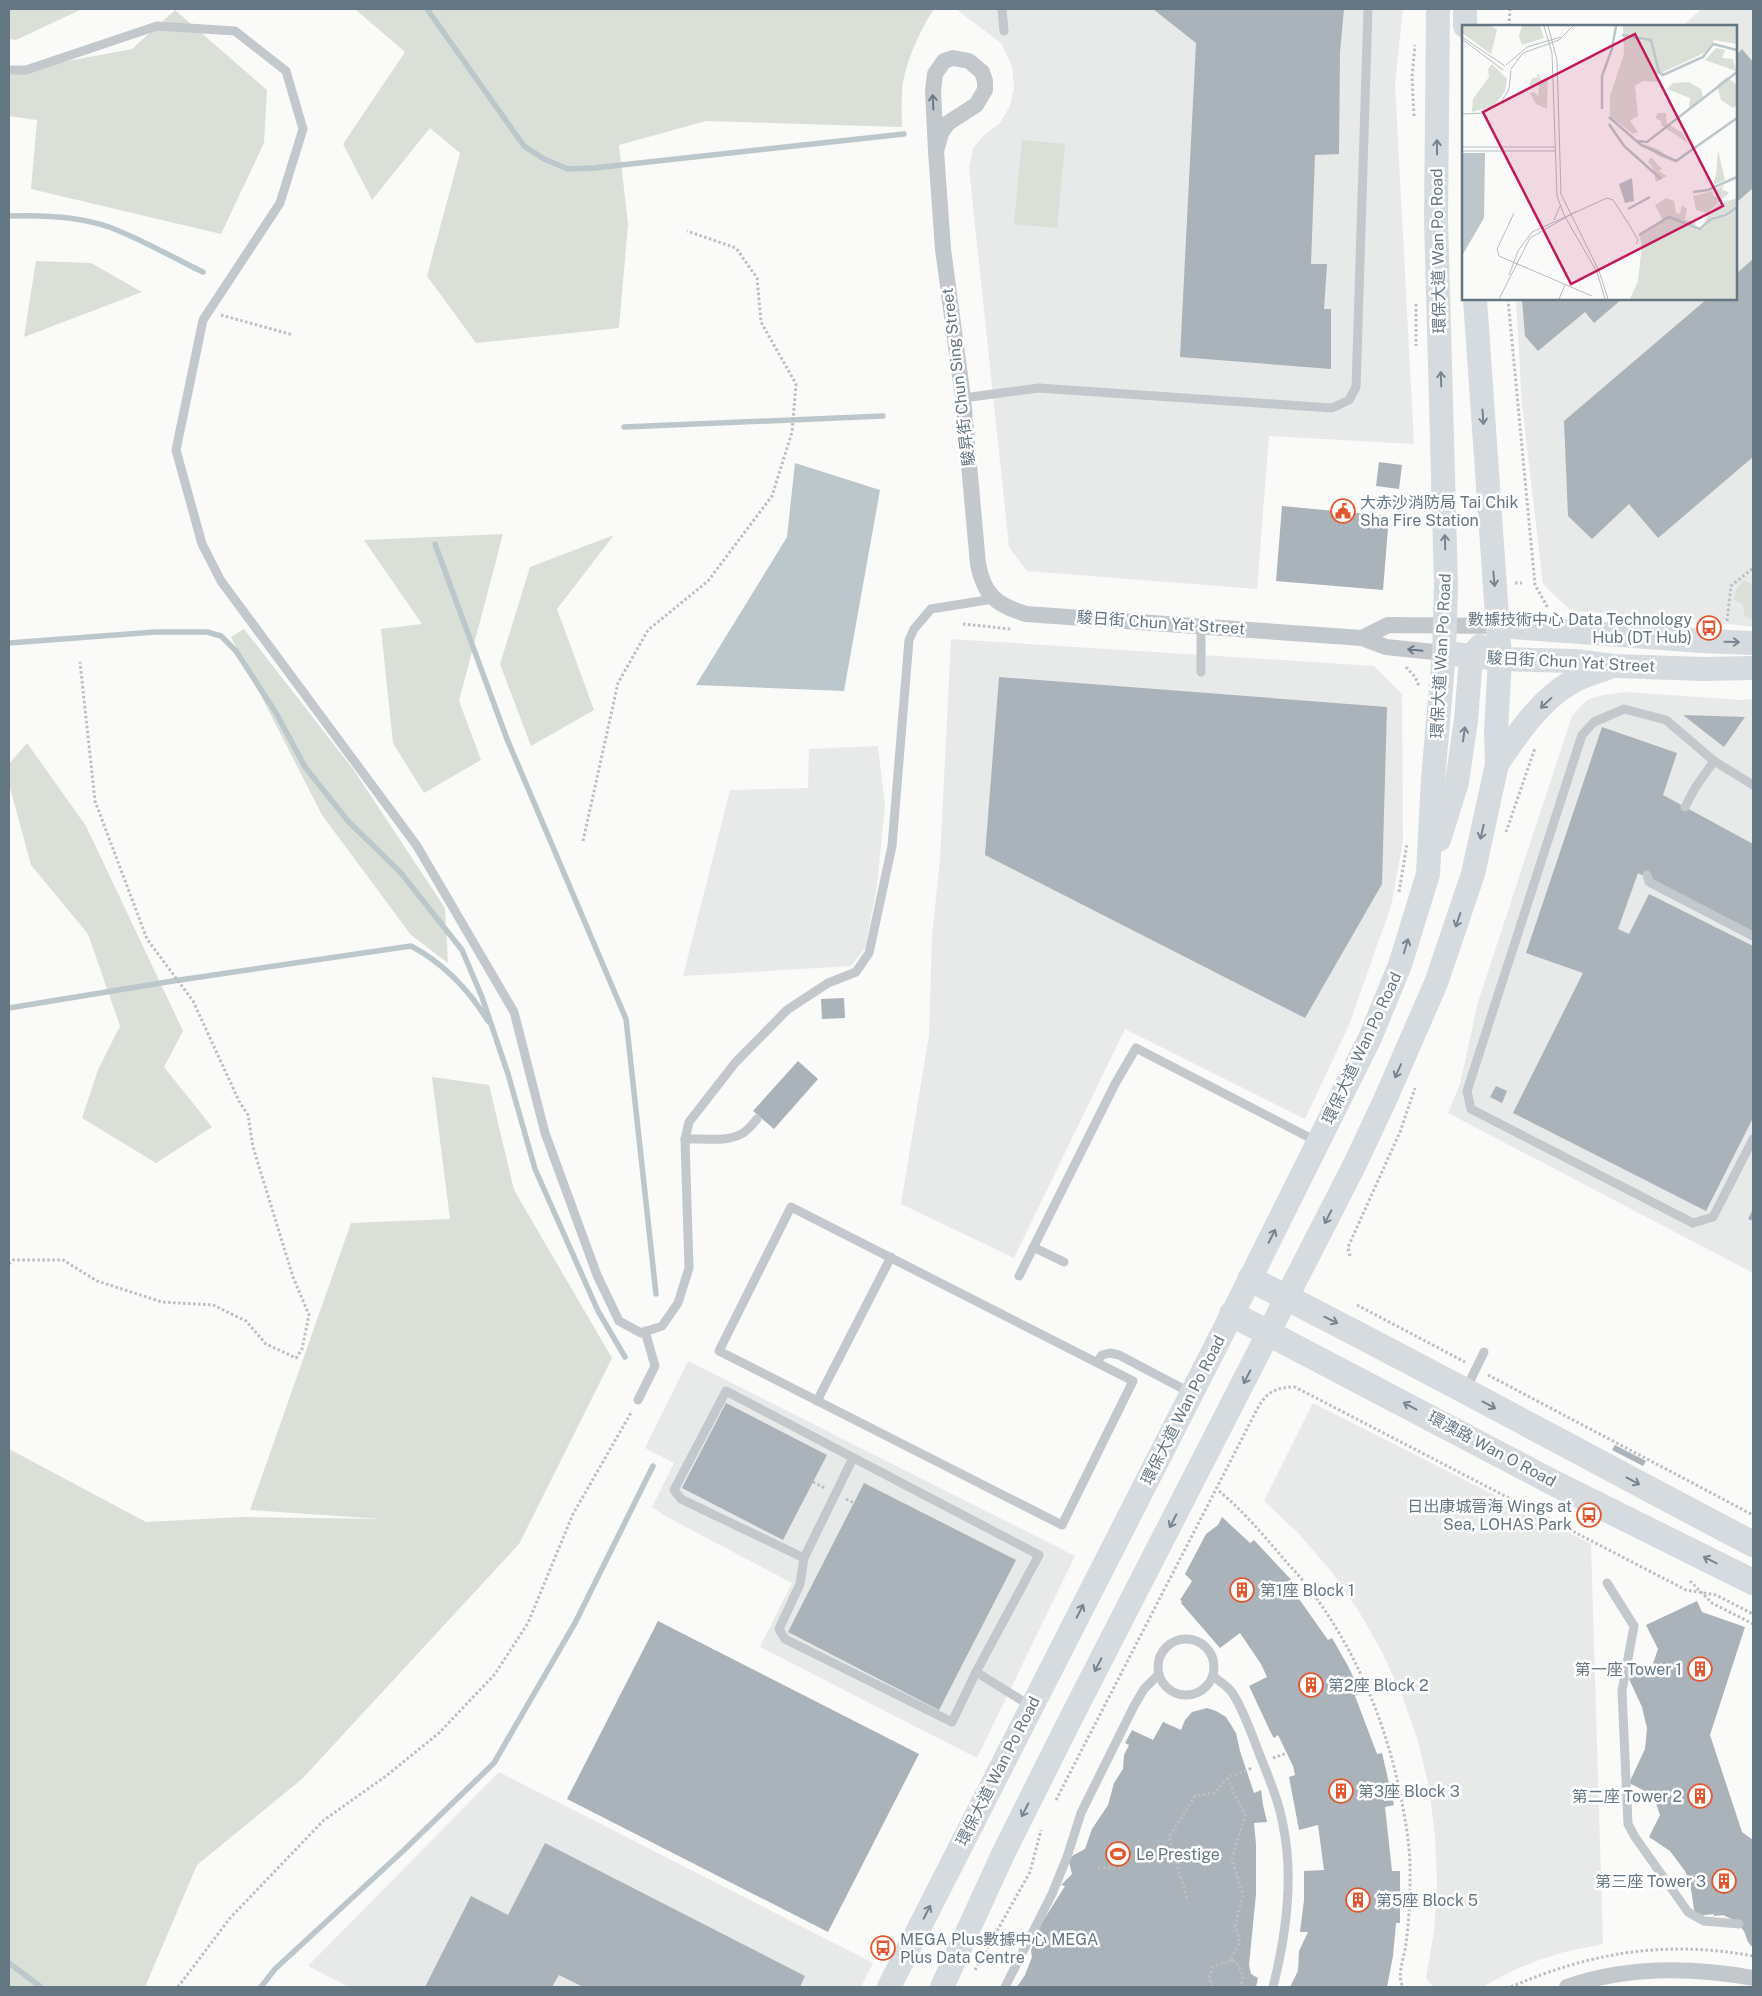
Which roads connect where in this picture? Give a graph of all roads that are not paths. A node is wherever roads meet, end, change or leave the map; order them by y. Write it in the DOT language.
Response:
graph roads {
  1 [pos="1002,9"];
  2 [pos="1368,9"];
  3 [pos="1438,9"];
  4 [pos="1465,9"];
  5 [pos="1465,25"];
  6 [pos="1004,31"];
  7 [pos="9,70"];
  8 [pos="936,151"];
  9 [pos="1475,300"];
  10 [pos="963,398"];
  11 [pos="993,599"];
  12 [pos="1445,625"];
  13 [pos="1201,626"];
  14 [pos="1498,626"];
  15 [pos="1362,638"];
  16 [pos="1753,643"];
  17 [pos="1444,653"];
  18 [pos="1471,657"];
  19 [pos="1500,659"];
  20 [pos="1614,666"];
  21 [pos="1753,668"];
  22 [pos="1201,672"];
  23 [pos="1714,761"];
  24 [pos="1497,764"];
  25 [pos="1753,785"];
  26 [pos="1685,807"];
  27 [pos="1428,874"];
  28 [pos="1647,875"];
  29 [pos="1753,936"];
  30 [pos="757,1120"];
  31 [pos="685,1139"];
  32 [pos="1753,1139"];
  33 [pos="1319,1142"];
  34 [pos="1033,1247"];
  35 [pos="891,1257"];
  36 [pos="1064,1262"];
  37 [pos="1019,1276"];
  38 [pos="1250,1279"];
  39 [pos="1287,1298"];
  40 [pos="1232,1314"];
  41 [pos="645,1331"];
  42 [pos="1269,1333"];
  43 [pos="1484,1352"];
  44 [pos="1097,1362"];
  45 [pos="1465,1392"];
  46 [pos="1192,1393"];
  47 [pos="638,1400"];
  48 [pos="817,1401"];
  49 [pos="853,1458"];
  50 [pos="1753,1544"];
  51 [pos="804,1558"];
  52 [pos="1607,1582"];
  53 [pos="1753,1582"];
  54 [pos="976,1672"];
  55 [pos="1159,1674"];
  56 [pos="1213,1676"];
  57 [pos="1031,1706"];
  58 [pos="1739,1924"];
  59 [pos="1753,1978"];
  60 [pos="889,1987"];
  61 [pos="942,1987"];
  62 [pos="1004,1987"];
  63 [pos="1273,1987"];
  64 [pos="1567,1987"];
  1 -- 6 [label="lane"];
  2 -- 10 [label="lane"];
  12 -- 3 [label="main road, 環保大道 Wan Po Road, one-way"];
  4 -- 5 [label="main road"];
  7 -- 41 [label="lane"];
  8 -- 8 [label="street, 駿昇街 Chun Sing Street, one-way"];
  8 -- 10 [label="street, 駿昇街 Chun Sing Street"];
  9 -- 14 [label="main road, one-way"];
  10 -- 11 [label="street, 駿昇街 Chun Sing Street"];
  11 -- 13 [label="street, 駿日街 Chun Yat Street"];
  11 -- 31 [label="lane"];
  12 -- 14 [label="street, 駿日街 Chun Yat Street"];
  12 -- 15 [label="street, 駿日街 Chun Yat Street"];
  12 -- 17 [label="main road, 環保大道 Wan Po Road"];
  13 -- 15 [label="street, 駿日街 Chun Yat Street"];
  13 -- 22 [label="lane"];
  14 -- 16 [label="main road, 駿日街 Chun Yat Street, one-way"];
  14 -- 18 [label="main road"];
  14 -- 19 [label="main road"];
  17 -- 15 [label="street, 駿日街 Chun Yat Street, one-way"];
  17 -- 18 [label="main road, 駿日街 Chun Yat Street"];
  17 -- 27 [label="main road, 環保大道 Wan Po Road"];
  18 -- 19 [label="main road, 駿日街 Chun Yat Street"];
  27 -- 18 [label="main road, one-way"];
  19 -- 20 [label="main road, 駿日街 Chun Yat Street"];
  19 -- 24 [label="main road"];
  20 -- 21 [label="main road, 駿日街 Chun Yat Street"];
  20 -- 24 [label="main road, one-way"];
  23 -- 25 [label="lane"];
  23 -- 26 [label="lane"];
  23 -- 32 [label="lane"];
  24 -- 39 [label="main road, one-way"];
  33 -- 27 [label="main road, 環保大道 Wan Po Road, one-way"];
  28 -- 29 [label="lane"];
  30 -- 31 [label="lane"];
  31 -- 41 [label="lane"];
  33 -- 34 [label="lane"];
  38 -- 33 [label="main road, 環保大道 Wan Po Road, one-way"];
  34 -- 36 [label="lane"];
  34 -- 37 [label="lane"];
  35 -- 44 [label="lane"];
  35 -- 48 [label="lane"];
  35 -- 48 [label="lane"];
  38 -- 39 [label="main road"];
  38 -- 40 [label="main road, 環保大道 Wan Po Road"];
  39 -- 42 [label="main road"];
  39 -- 45 [label="main road, one-way"];
  40 -- 42 [label="main road, 環澳路 Wan O Road"];
  40 -- 46 [label="main road, 環保大道 Wan Po Road"];
  41 -- 47 [label="lane"];
  53 -- 42 [label="main road, 環澳路 Wan O Road, one-way"];
  42 -- 61 [label="main road, one-way"];
  43 -- 45 [label="lane"];
  44 -- 46 [label="lane"];
  44 -- 48 [label="lane"];
  45 -- 50 [label="main road, one-way"];
  57 -- 46 [label="main road, 環保大道 Wan Po Road, one-way"];
  49 -- 51 [label="lane"];
  49 -- 51 [label="lane"];
  49 -- 54 [label="lane"];
  51 -- 54 [label="lane"];
  52 -- 58 [label="lane"];
  54 -- 57 [label="lane"];
  55 -- 56 [label="lane"];
  55 -- 56 [label="lane"];
  55 -- 62 [label="lane"];
  56 -- 63 [label="lane"];
  60 -- 57 [label="main road, 環保大道 Wan Po Road, one-way"];
  59 -- 64 [label="street"];
}
